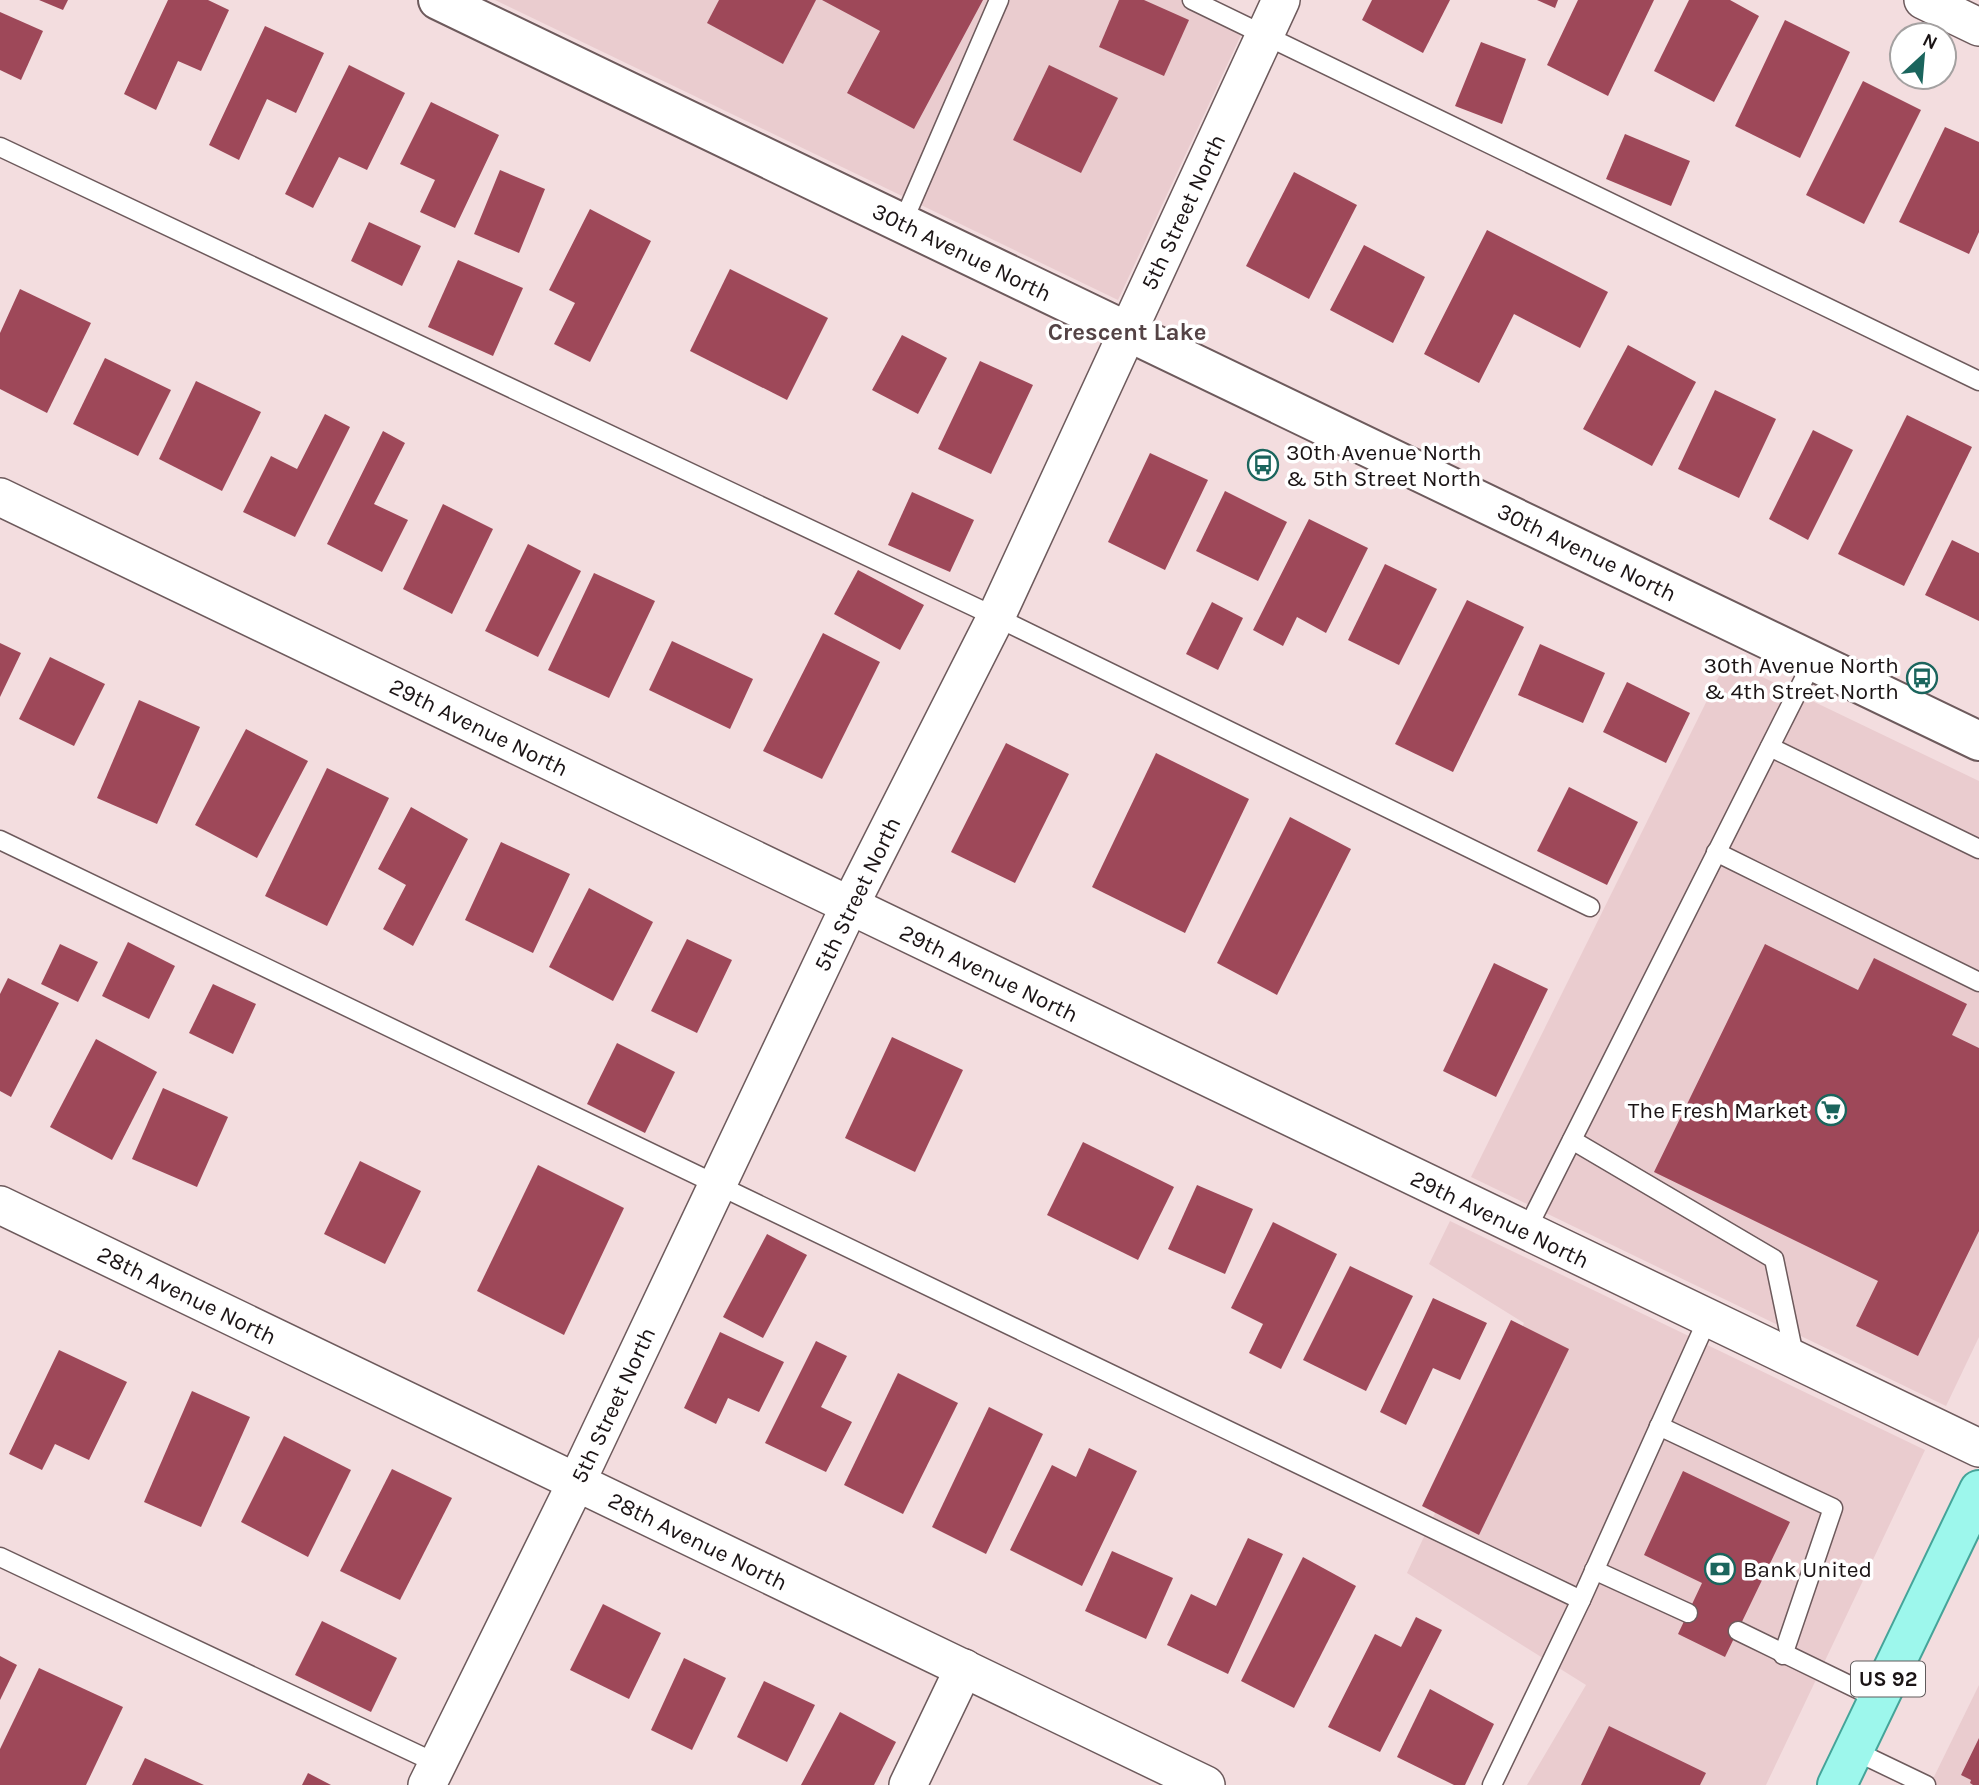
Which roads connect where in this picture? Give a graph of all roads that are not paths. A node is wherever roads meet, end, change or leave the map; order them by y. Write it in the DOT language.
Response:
graph roads {
  1 [pos="438,0"];
  2 [pos="999,0"];
  3 [pos="1192,0"];
  4 [pos="1281,0"];
  5 [pos="1923,0"];
  6 [pos="1979,27"];
  7 [pos="1265,35"];
  8 [pos="0,147"];
  9 [pos="902,223"];
  10 [pos="1127,332"];
  11 [pos="1979,381"];
  12 [pos="0,496"];
  13 [pos="996,617"];
  14 [pos="1813,661"];
  15 [pos="1979,741"];
  16 [pos="1770,747"];
  17 [pos="0,840"];
  18 [pos="1979,849"];
  19 [pos="1716,852"];
  20 [pos="850,905"];
  21 [pos="1590,907"];
  22 [pos="1979,982"];
  23 [pos="1572,1140"];
  24 [pos="717,1185"];
  25 [pos="0,1205"];
  26 [pos="1526,1231"];
  27 [pos="1708,1318"];
  28 [pos="1795,1360"];
  29 [pos="1660,1426"];
  30 [pos="1979,1448"];
  31 [pos="576,1482"];
  32 [pos="1979,1490"];
  33 [pos="0,1557"];
  34 [pos="1594,1570"];
  35 [pos="1581,1600"];
  36 [pos="1688,1613"];
  37 [pos="1738,1631"];
  38 [pos="1783,1655"];
  39 [pos="964,1668"];
  40 [pos="1878,1699"];
  41 [pos="1853,1750"];
  42 [pos="433,1774"];
  43 [pos="908,1785"];
  44 [pos="1206,1785"];
  45 [pos="1492,1785"];
  46 [pos="1837,1785"];
  47 [pos="1926,1785"];
  1 -- 9 [label="street, 30th Avenue North"];
  2 -- 9 [label="lane"];
  3 -- 7 [label="lane"];
  4 -- 7 [label="street, 5th Street North"];
  5 -- 6 [label="street"];
  7 -- 10 [label="street, 5th Street North"];
  7 -- 11 [label="lane"];
  8 -- 13 [label="lane"];
  9 -- 10 [label="street, 30th Avenue North"];
  10 -- 13 [label="street, 5th Street North"];
  10 -- 14 [label="street, 30th Avenue North"];
  12 -- 20 [label="street, 29th Avenue North"];
  13 -- 20 [label="street, 5th Street North"];
  13 -- 21 [label="lane"];
  14 -- 15 [label="street, 30th Avenue North"];
  14 -- 16 [label="lane"];
  16 -- 18 [label="lane"];
  16 -- 19 [label="lane"];
  17 -- 24 [label="lane"];
  19 -- 22 [label="lane"];
  19 -- 23 [label="lane"];
  20 -- 24 [label="street, 5th Street North"];
  20 -- 26 [label="street, 29th Avenue North"];
  23 -- 26 [label="lane"];
  23 -- 28 [label="lane"];
  24 -- 31 [label="street, 5th Street North"];
  24 -- 35 [label="lane"];
  25 -- 31 [label="street, 28th Avenue North"];
  26 -- 27 [label="street, 29th Avenue North"];
  27 -- 28 [label="street, 29th Avenue North"];
  27 -- 29 [label="lane"];
  28 -- 30 [label="street, 29th Avenue North"];
  29 -- 34 [label="lane"];
  29 -- 38 [label="lane"];
  31 -- 39 [label="street, 28th Avenue North"];
  31 -- 42 [label="street, 5th Street North"];
  32 -- 40 [label="main road, US 92"];
  33 -- 42 [label="lane"];
  34 -- 35 [label="lane"];
  34 -- 36 [label="lane"];
  35 -- 45 [label="lane"];
  37 -- 38 [label="lane"];
  38 -- 40 [label="lane"];
  39 -- 43 [label="street"];
  39 -- 44 [label="street, 28th Avenue North"];
  40 -- 41 [label="main road, US 92"];
  41 -- 46 [label="main road, US 92"];
  41 -- 47 [label="lane"];
}
